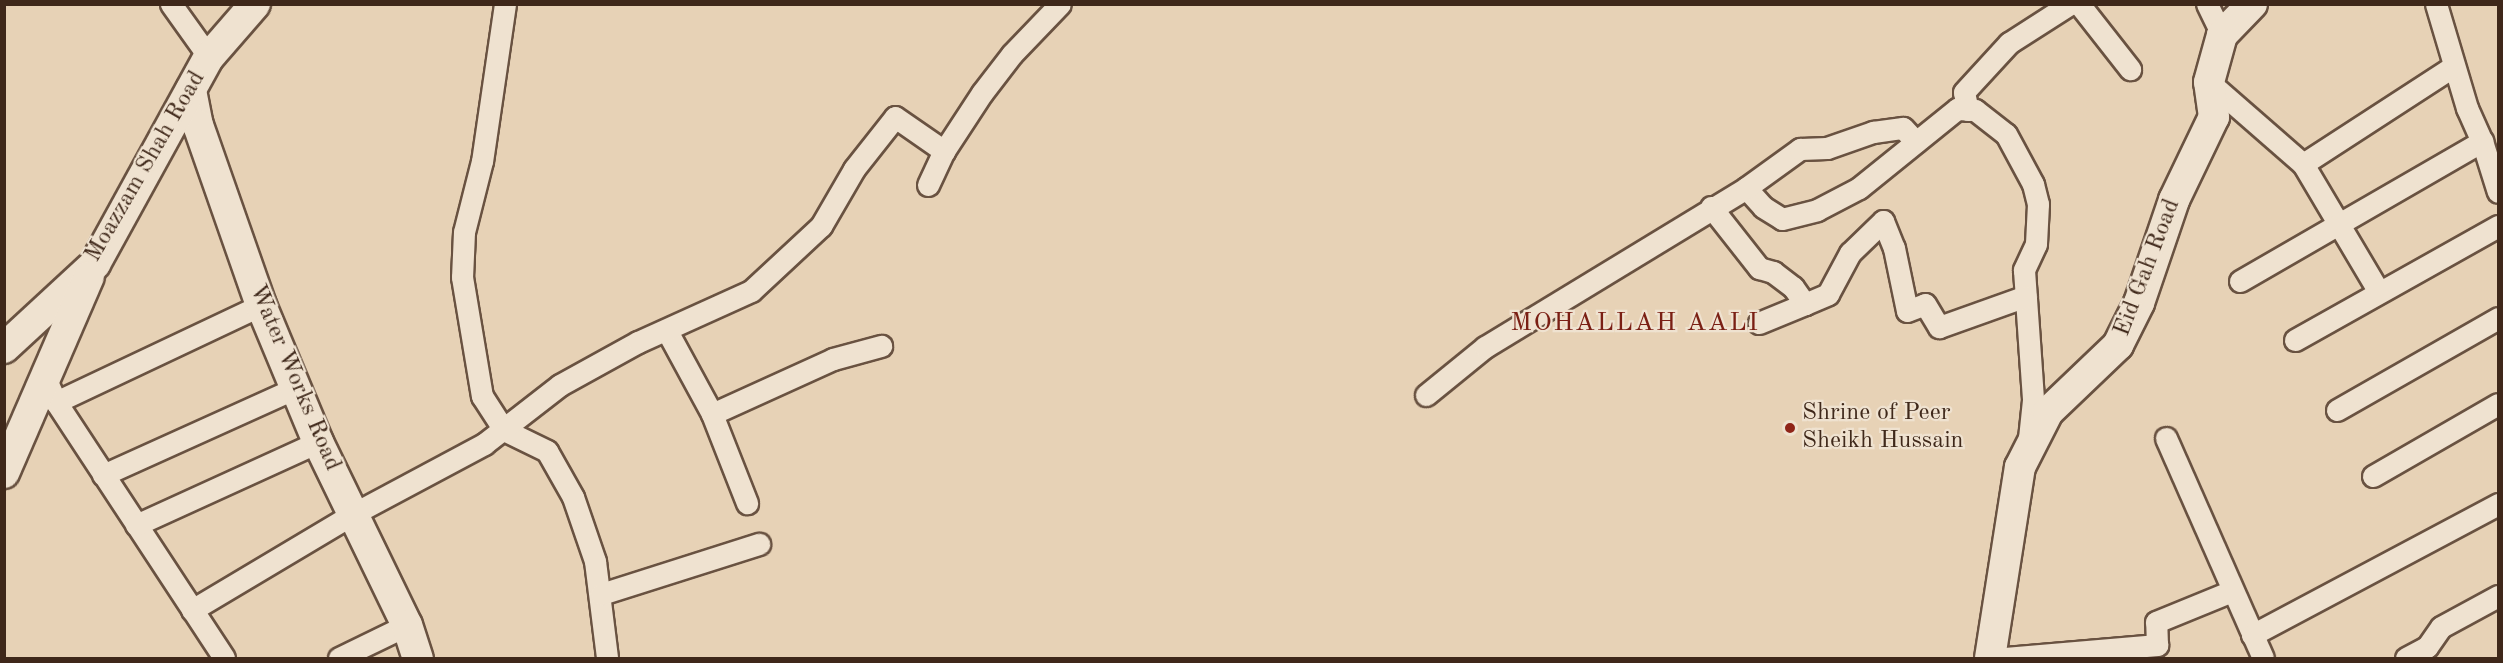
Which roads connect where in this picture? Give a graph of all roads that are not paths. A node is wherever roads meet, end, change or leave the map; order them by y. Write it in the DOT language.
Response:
graph roads {
  1 [pos="171,4"];
  2 [pos="255,4"];
  3 [pos="505,4"];
  4 [pos="1060,4"];
  5 [pos="2070,4"];
  6 [pos="2079,4"];
  7 [pos="2207,4"];
  8 [pos="2252,4"];
  9 [pos="2436,4"];
  10 [pos="2222,35"];
  11 [pos="209,57"];
  12 [pos="2454,66"];
  13 [pos="2130,69"];
  14 [pos="2210,82"];
  15 [pos="190,90"];
  16 [pos="1968,110"];
  17 [pos="2482,141"];
  18 [pos="1916,142"];
  19 [pos="944,151"];
  20 [pos="2303,164"];
  21 [pos="2498,182"];
  22 [pos="928,185"];
  23 [pos="1746,188"];
  24 [pos="1711,207"];
  25 [pos="2339,224"];
  26 [pos="2499,226"];
  27 [pos="95,264"];
  28 [pos="2240,281"];
  29 [pos="2379,292"];
  30 [pos="2026,296"];
  31 [pos="1805,304"];
  32 [pos="261,305"];
  33 [pos="2499,318"];
  34 [pos="1759,323"];
  35 [pos="667,331"];
  36 [pos="2295,340"];
  37 [pos="6,341"];
  38 [pos="881,346"];
  39 [pos="44,375"];
  40 [pos="296,388"];
  41 [pos="1426,395"];
  42 [pos="56,402"];
  43 [pos="2499,405"];
  44 [pos="2337,410"];
  45 [pos="712,414"];
  46 [pos="504,430"];
  47 [pos="2166,438"];
  48 [pos="318,442"];
  49 [pos="2029,449"];
  50 [pos="4,473"];
  51 [pos="104,475"];
  52 [pos="2373,476"];
  53 [pos="747,504"];
  54 [pos="2499,504"];
  55 [pos="353,514"];
  56 [pos="136,525"];
  57 [pos="759,544"];
  58 [pos="2232,591"];
  59 [pos="601,594"];
  60 [pos="2499,596"];
  61 [pos="192,610"];
  62 [pos="407,624"];
  63 [pos="2252,635"];
  64 [pos="224,658"];
  65 [pos="339,658"];
  66 [pos="418,658"];
  67 [pos="607,658"];
  68 [pos="1990,658"];
  69 [pos="2005,658"];
  70 [pos="2263,658"];
  71 [pos="2406,658"];
  1 -- 11 [label="street"];
  2 -- 11 [label="street, Moazzam Shah Road"];
  3 -- 46 [label="street"];
  4 -- 19 [label="street"];
  5 -- 16 [label="street"];
  6 -- 13 [label="street"];
  7 -- 10 [label="street"];
  8 -- 10 [label="street, Eid Gah Road"];
  9 -- 12 [label="street"];
  10 -- 14 [label="street, Eid Gah Road"];
  11 -- 15 [label="street, Moazzam Shah Road"];
  12 -- 17 [label="street"];
  12 -- 20 [label="street"];
  14 -- 20 [label="street"];
  14 -- 49 [label="street, Eid Gah Road"];
  15 -- 27 [label="street, Moazzam Shah Road"];
  15 -- 32 [label="street, Water Works Road"];
  16 -- 18 [label="street"];
  16 -- 30 [label="street"];
  17 -- 21 [label="street"];
  17 -- 25 [label="street"];
  18 -- 23 [label="street"];
  18 -- 23 [label="street"];
  19 -- 22 [label="street"];
  19 -- 35 [label="street"];
  20 -- 25 [label="street"];
  23 -- 24 [label="street"];
  24 -- 31 [label="street"];
  24 -- 41 [label="street"];
  25 -- 28 [label="street"];
  25 -- 29 [label="street"];
  26 -- 29 [label="street"];
  27 -- 37 [label="street, Moazzam Shah Road"];
  27 -- 39 [label="street"];
  29 -- 36 [label="street"];
  30 -- 31 [label="street"];
  30 -- 49 [label="street"];
  31 -- 34 [label="street"];
  32 -- 40 [label="street, Water Works Road"];
  32 -- 42 [label="street"];
  33 -- 44 [label="street"];
  35 -- 45 [label="street"];
  35 -- 46 [label="street"];
  38 -- 45 [label="street"];
  39 -- 42 [label="street"];
  39 -- 50 [label="street"];
  40 -- 48 [label="street, Water Works Road"];
  40 -- 51 [label="street"];
  42 -- 51 [label="street"];
  43 -- 52 [label="street"];
  45 -- 53 [label="street"];
  46 -- 55 [label="street"];
  46 -- 59 [label="street"];
  47 -- 58 [label="street"];
  48 -- 55 [label="street, Water Works Road"];
  48 -- 56 [label="street"];
  49 -- 68 [label="street, Eid Gah Road"];
  51 -- 56 [label="street"];
  54 -- 63 [label="street"];
  55 -- 61 [label="street"];
  55 -- 62 [label="street, Water Works Road"];
  56 -- 61 [label="street"];
  57 -- 59 [label="street"];
  58 -- 63 [label="street"];
  58 -- 69 [label="street"];
  59 -- 67 [label="street"];
  60 -- 71 [label="street"];
  61 -- 64 [label="street"];
  62 -- 65 [label="street"];
  62 -- 66 [label="street, Water Works Road"];
  63 -- 70 [label="street"];
}
